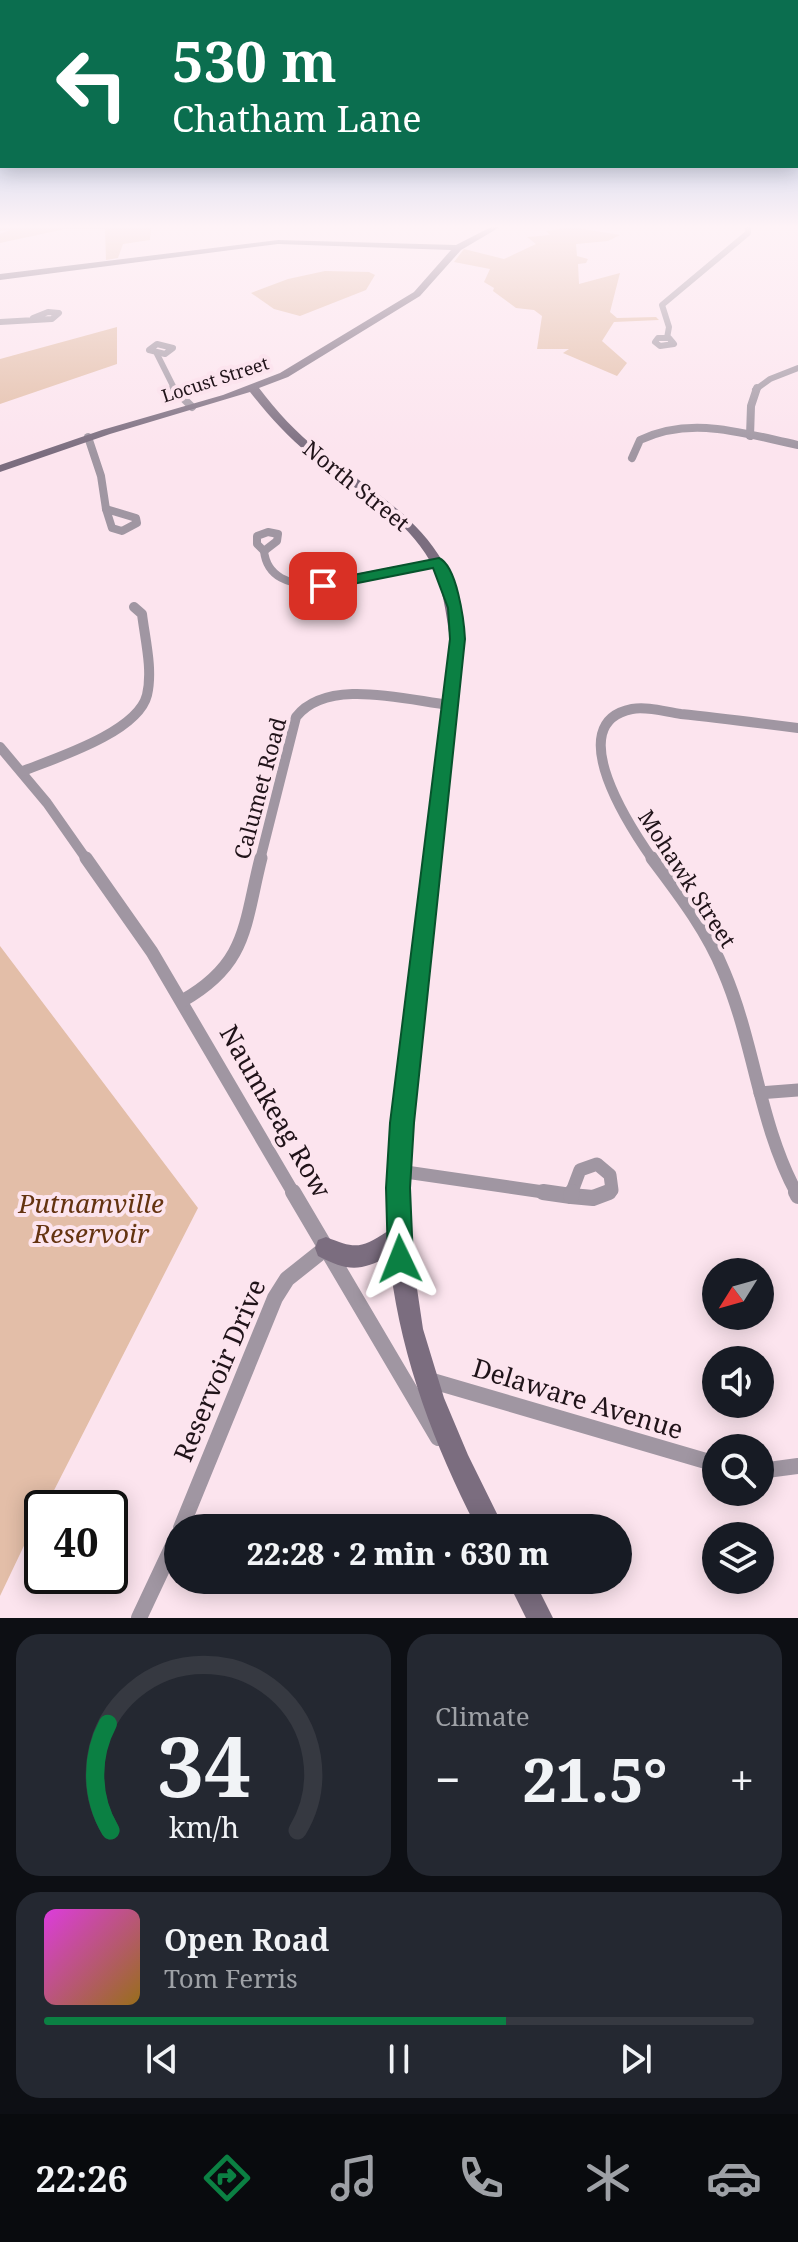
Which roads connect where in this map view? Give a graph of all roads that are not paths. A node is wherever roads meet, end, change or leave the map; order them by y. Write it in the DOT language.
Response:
graph roads {
  1 [pos="403,303"];
  2 [pos="665,303"];
  3 [pos="33,318"];
  4 [pos="0,322"];
  5 [pos="667,338"];
  6 [pos="157,354"];
  7 [pos="798,368"];
  8 [pos="258,395"];
  9 [pos="192,407"];
  10 [pos="750,436"];
  11 [pos="88,437"];
  12 [pos="798,445"];
  13 [pos="632,458"];
  14 [pos="0,469"];
  15 [pos="106,509"];
  16 [pos="264,551"];
  17 [pos="439,562"];
  18 [pos="134,607"];
  19 [pos="450,705"];
  20 [pos="798,728"];
  21 [pos="0,747"];
  22 [pos="23,771"];
  23 [pos="182,1001"];
  24 [pos="798,1090"];
  25 [pos="760,1093"];
  26 [pos="399,1171"];
  27 [pos="571,1196"];
  28 [pos="798,1196"];
  29 [pos="400,1236"];
  30 [pos="326,1248"];
  31 [pos="426,1380"];
  32 [pos="702,1460"];
  33 [pos="798,1466"];
  34 [pos="774,1469"];
  35 [pos="187,1514"];
  36 [pos="483,1514"];
  37 [pos="484,1514"];
  38 [pos="164,1565"];
  39 [pos="527,1594"];
  40 [pos="139,1618"];
  41 [pos="540,1618"];
  1 -- 8 [label="main road, Locust Street"];
  2 -- 5 [label="street"];
  3 -- 4 [label="street"];
  6 -- 9 [label="street"];
  7 -- 10 [label="street"];
  8 -- 9 [label="main road, Locust Street"];
  8 -- 17 [label="main road, North Street"];
  9 -- 11 [label="main road, Locust Street"];
  10 -- 12 [label="street"];
  10 -- 13 [label="street"];
  11 -- 14 [label="main road, Locust Street"];
  11 -- 15 [label="street"];
  16 -- 17 [label="street"];
  17 -- 19 [label="main road, North Street"];
  18 -- 22 [label="street"];
  19 -- 23 [label="street, Calumet Road"];
  19 -- 26 [label="main road, North Street"];
  20 -- 25 [label="street, Mohawk Street"];
  21 -- 22 [label="street, Naumkeag Row"];
  22 -- 23 [label="street, Naumkeag Row"];
  23 -- 30 [label="street, Naumkeag Row"];
  24 -- 25 [label="street"];
  25 -- 28 [label="street, Mohawk Street"];
  26 -- 27 [label="street"];
  26 -- 29 [label="main road, North Street"];
  29 -- 30 [label="main road"];
  29 -- 31 [label="main road, North Street"];
  30 -- 35 [label="street, Reservoir Drive"];
  30 -- 36 [label="street, Naumkeag Row"];
  31 -- 32 [label="street, Delaware Avenue"];
  31 -- 37 [label="main road, North Street"];
  33 -- 34 [label="street"];
  38 -- 40 [label="street"];
  39 -- 41 [label="main road"];
}
